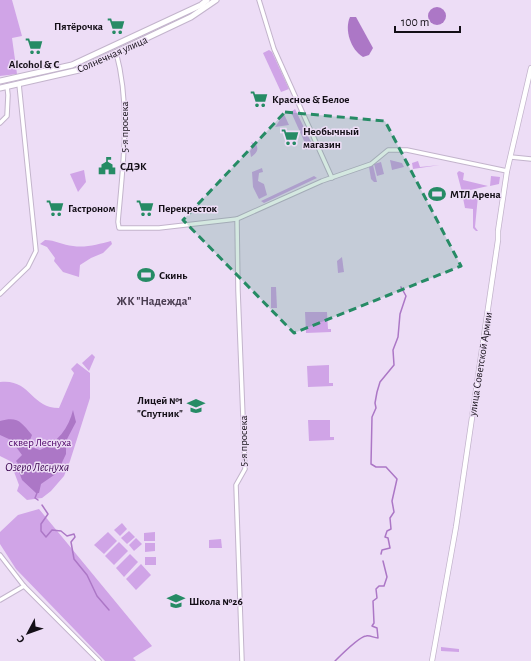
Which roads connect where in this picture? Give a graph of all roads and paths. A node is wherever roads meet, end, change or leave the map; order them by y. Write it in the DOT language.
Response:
graph roads {
  1 [pos="207,0"];
  2 [pos="216,0"];
  3 [pos="258,0"];
  4 [pos="116,52"];
  5 [pos="531,68"];
  6 [pos="0,81"];
  7 [pos="20,84"];
  8 [pos="6,86"];
  9 [pos="0,88"];
  10 [pos="0,123"];
  11 [pos="511,157"];
  12 [pos="531,159"];
  13 [pos="507,171"];
  14 [pos="332,178"];
  15 [pos="237,219"];
  16 [pos="0,294"];
  17 [pos="0,555"];
  18 [pos="24,586"];
  19 [pos="0,600"];
  20 [pos="100,661"];
  21 [pos="242,661"];
  22 [pos="432,661"];
  1 -- 6 [label="main road, Солнечная улица"];
  2 -- 4 [label="main road, Солнечная улица"];
  3 -- 14 [label="street"];
  4 -- 7 [label="main road, Солнечная улица"];
  4 -- 15 [label="street, 5-я просека"];
  5 -- 11 [label="street, улица Советской Армии"];
  7 -- 8 [label="main road, Солнечная улица"];
  7 -- 16 [label="street"];
  8 -- 9 [label="main road, Солнечная улица"];
  8 -- 10 [label="street"];
  11 -- 12 [label="street"];
  11 -- 13 [label="street, улица Советской Армии"];
  13 -- 14 [label="street, 5-я просека"];
  13 -- 22 [label="street, улица Советской Армии"];
  14 -- 15 [label="street, 5-я просека"];
  15 -- 21 [label="street, 5-я просека"];
  17 -- 18 [label="street"];
  18 -- 19 [label="street"];
  18 -- 20 [label="street"];
}
